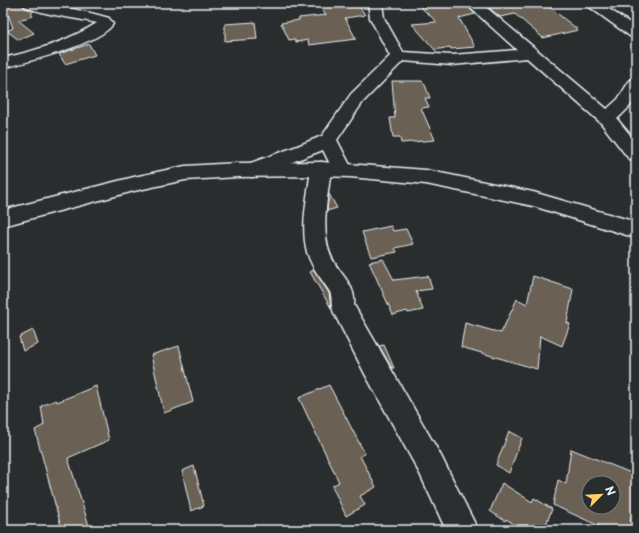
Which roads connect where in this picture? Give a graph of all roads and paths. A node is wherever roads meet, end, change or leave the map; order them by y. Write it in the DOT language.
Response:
graph roads {
  1 [pos="28,3"];
  2 [pos="375,3"];
  3 [pos="472,3"];
  4 [pos="591,3"];
  5 [pos="636,34"];
  6 [pos="531,54"];
  7 [pos="399,56"];
  8 [pos="3,63"];
  9 [pos="636,84"];
  10 [pos="607,119"];
  11 [pos="328,140"];
  12 [pos="636,154"];
  13 [pos="332,169"];
  14 [pos="252,170"];
  15 [pos="3,218"];
  16 [pos="636,230"];
  17 [pos="462,530"];
  1 -- 8 [label="street"];
  2 -- 7 [label="street"];
  3 -- 6 [label="street"];
  4 -- 5 [label="street"];
  6 -- 7 [label="street"];
  6 -- 10 [label="street"];
  7 -- 11 [label="street"];
  9 -- 10 [label="street"];
  10 -- 12 [label="street"];
  11 -- 13 [label="street"];
  11 -- 14 [label="street"];
  13 -- 14 [label="street"];
  13 -- 16 [label="street"];
  13 -- 17 [label="street"];
  14 -- 15 [label="street"];
}
